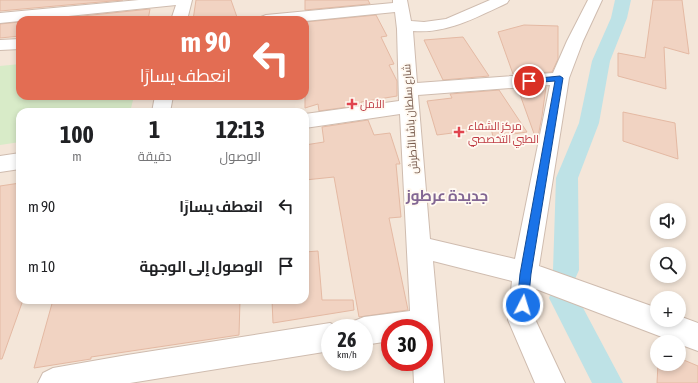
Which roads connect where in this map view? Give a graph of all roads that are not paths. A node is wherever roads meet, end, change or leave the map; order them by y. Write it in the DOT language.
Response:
graph roads {
  1 [pos="185,0"];
  2 [pos="502,0"];
  3 [pos="595,0"];
  4 [pos="401,11"];
  5 [pos="16,16"];
  6 [pos="21,16"];
  7 [pos="180,16"];
  8 [pos="309,17"];
  9 [pos="0,18"];
  10 [pos="16,44"];
  11 [pos="0,46"];
  12 [pos="560,78"];
  13 [pos="408,98"];
  14 [pos="309,120"];
  15 [pos="16,162"];
  16 [pos="0,164"];
  17 [pos="419,247"];
  18 [pos="525,274"];
  19 [pos="425,319"];
  20 [pos="698,337"];
  21 [pos="321,339"];
  22 [pos="429,371"];
  23 [pos="126,376"];
  24 [pos="53,383"];
  25 [pos="430,383"];
  26 [pos="550,383"];
  1 -- 6 [label="street"];
  1 -- 7 [label="street"];
  2 -- 4 [label="street"];
  3 -- 12 [label="street"];
  4 -- 8 [label="street"];
  4 -- 13 [label="street, شارع سلطان باشا الأطرش"];
  5 -- 9 [label="street"];
  10 -- 11 [label="street"];
  12 -- 13 [label="street"];
  12 -- 18 [label="street"];
  13 -- 14 [label="street"];
  13 -- 17 [label="street, شارع سلطان باشا الأطرش"];
  15 -- 16 [label="street"];
  17 -- 18 [label="street"];
  17 -- 19 [label="street, شارع سلطان باشا الأطرش"];
  18 -- 20 [label="street"];
  18 -- 26 [label="street"];
  21 -- 23 [label="street"];
  22 -- 25 [label="street, شارع سلطان باشا الأطرش"];
  23 -- 24 [label="street"];
}
